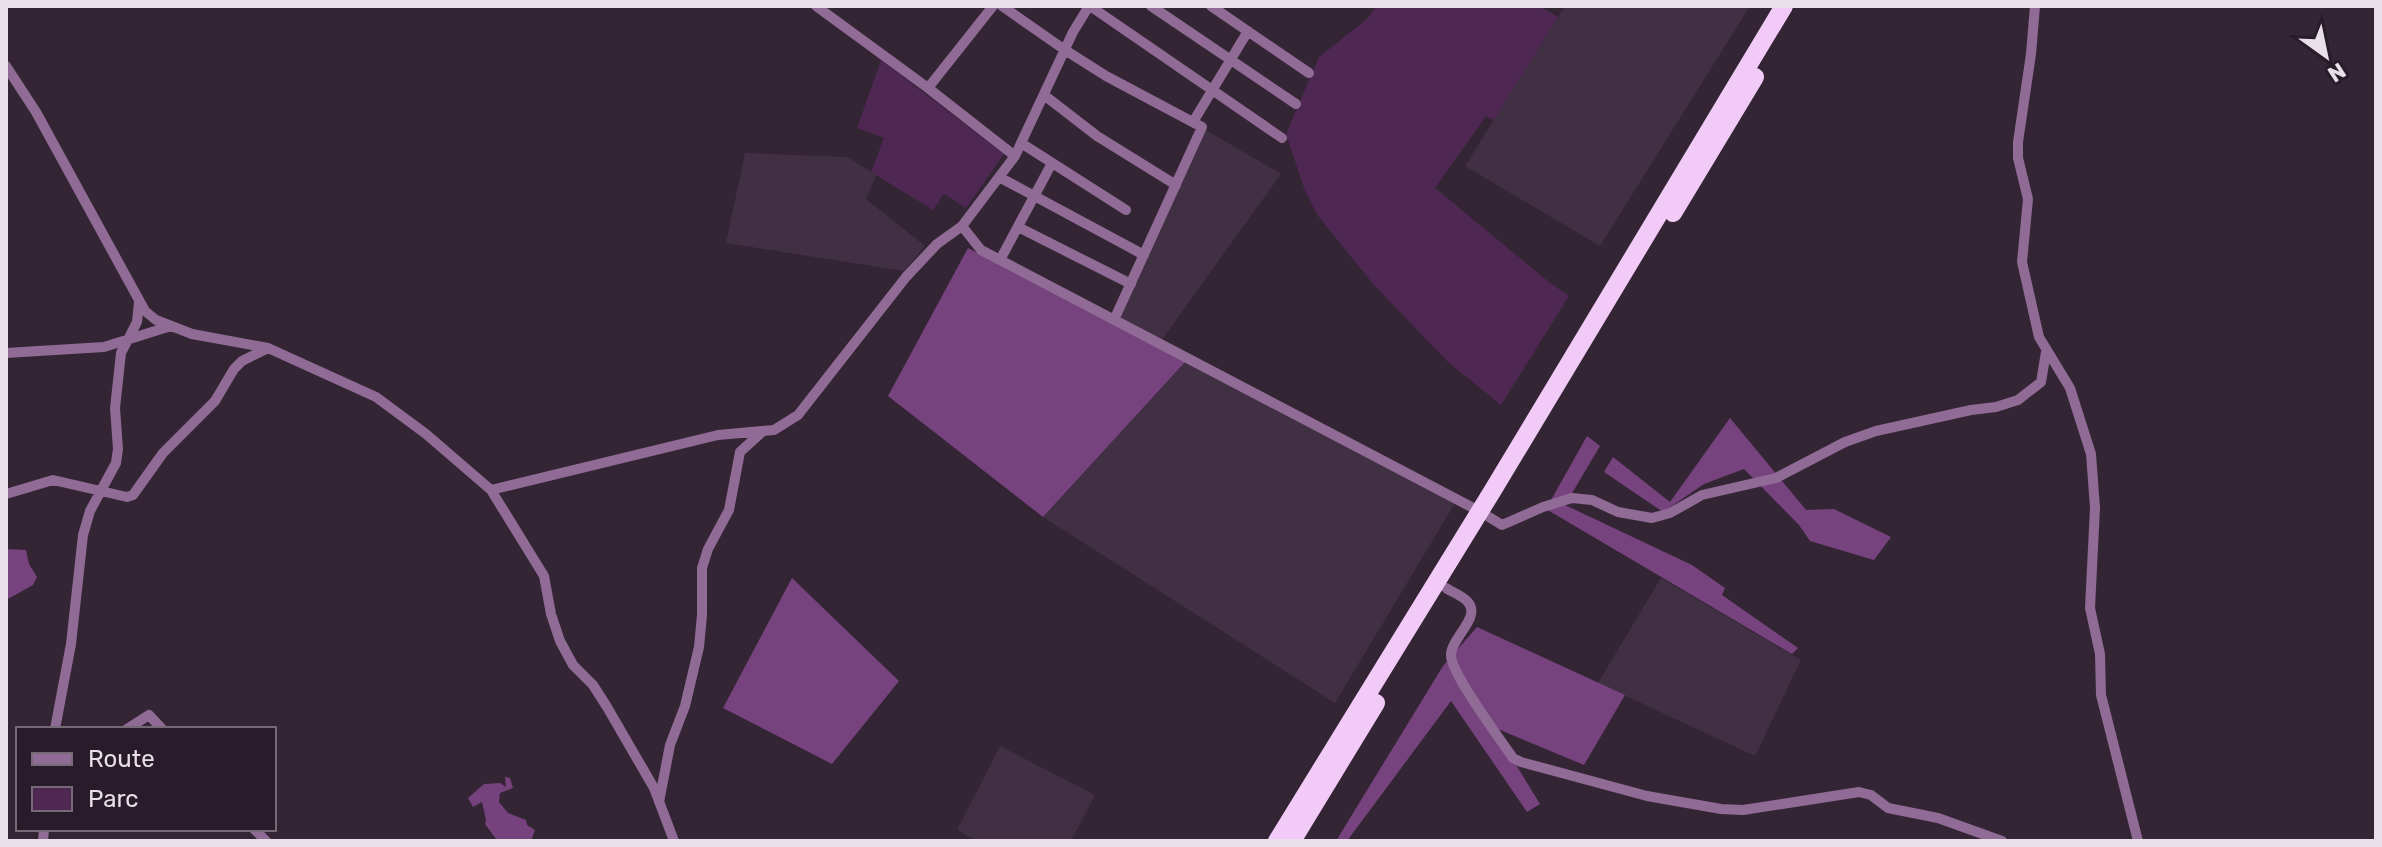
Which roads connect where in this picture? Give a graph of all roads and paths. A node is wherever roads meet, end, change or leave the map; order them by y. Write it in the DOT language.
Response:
graph roads {
  1 [pos="816,6"];
  2 [pos="993,6"];
  3 [pos="1002,6"];
  4 [pos="1090,6"];
  5 [pos="1151,6"];
  6 [pos="1211,6"];
  7 [pos="1784,6"];
  8 [pos="1798,6"];
  9 [pos="2035,6"];
  10 [pos="1248,31"];
  11 [pos="1065,50"];
  12 [pos="1231,60"];
  13 [pos="6,66"];
  14 [pos="1309,73"];
  15 [pos="928,88"];
  16 [pos="1212,90"];
  17 [pos="1044,95"];
  18 [pos="1296,104"];
  19 [pos="1193,122"];
  20 [pos="1282,138"];
  21 [pos="1021,143"];
  22 [pos="1015,156"];
  23 [pos="1052,163"];
  24 [pos="999,177"];
  25 [pos="1176,185"];
  26 [pos="1035,196"];
  27 [pos="1126,210"];
  28 [pos="962,226"];
  29 [pos="1018,227"];
  30 [pos="1144,255"];
  31 [pos="1000,260"];
  32 [pos="1131,284"];
  33 [pos="140,301"];
  34 [pos="1114,320"];
  35 [pos="171,326"];
  36 [pos="129,338"];
  37 [pos="268,348"];
  38 [pos="2046,352"];
  39 [pos="6,353"];
  40 [pos="762,431"];
  41 [pos="101,490"];
  42 [pos="491,490"];
  43 [pos="6,494"];
  44 [pos="1484,514"];
  45 [pos="1446,588"];
  46 [pos="55,727"];
  47 [pos="130,727"];
  48 [pos="160,727"];
  49 [pos="659,804"];
  50 [pos="674,841"];
  51 [pos="1277,841"];
  52 [pos="1292,841"];
  53 [pos="2002,841"];
  54 [pos="2138,841"];
  1 -- 15 [label="street"];
  2 -- 15 [label="street"];
  3 -- 11 [label="street"];
  4 -- 11 [label="street"];
  4 -- 16 [label="street"];
  5 -- 12 [label="street"];
  6 -- 10 [label="street"];
  7 -- 44 [label="highway"];
  8 -- 44 [label="highway"];
  9 -- 38 [label="street"];
  10 -- 12 [label="street"];
  10 -- 14 [label="street"];
  11 -- 17 [label="street"];
  11 -- 19 [label="street"];
  12 -- 16 [label="street"];
  12 -- 18 [label="street"];
  13 -- 33 [label="street"];
  15 -- 22 [label="street"];
  16 -- 19 [label="street"];
  16 -- 20 [label="street"];
  17 -- 21 [label="street"];
  17 -- 25 [label="street"];
  19 -- 25 [label="street"];
  21 -- 22 [label="street"];
  21 -- 23 [label="street"];
  22 -- 24 [label="street"];
  23 -- 26 [label="street"];
  23 -- 27 [label="street"];
  24 -- 26 [label="street"];
  24 -- 28 [label="street"];
  25 -- 30 [label="street"];
  26 -- 29 [label="street"];
  26 -- 30 [label="street"];
  28 -- 31 [label="street"];
  28 -- 40 [label="street"];
  29 -- 31 [label="street"];
  29 -- 32 [label="street"];
  30 -- 32 [label="street"];
  31 -- 34 [label="street"];
  32 -- 34 [label="street"];
  33 -- 35 [label="street"];
  33 -- 36 [label="street"];
  34 -- 44 [label="street"];
  35 -- 36 [label="street"];
  35 -- 37 [label="street"];
  36 -- 39 [label="street"];
  36 -- 41 [label="street"];
  37 -- 41 [label="street"];
  37 -- 42 [label="street"];
  38 -- 44 [label="street"];
  38 -- 54 [label="street"];
  40 -- 42 [label="street"];
  40 -- 49 [label="street"];
  41 -- 43 [label="street"];
  41 -- 46 [label="street"];
  42 -- 49 [label="street"];
  44 -- 45 [label="highway"];
  44 -- 51 [label="highway"];
  45 -- 52 [label="highway"];
  45 -- 53 [label="street"];
  47 -- 48 [label="street"];
  49 -- 50 [label="street"];
}
